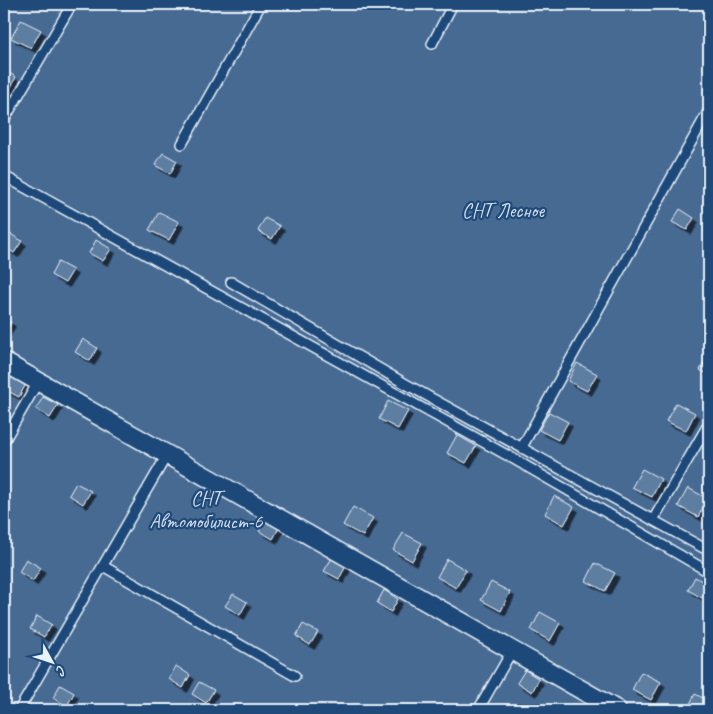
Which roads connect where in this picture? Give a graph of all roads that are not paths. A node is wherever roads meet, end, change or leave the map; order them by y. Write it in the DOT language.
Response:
graph roads {
  1 [pos="72,4"];
  2 [pos="261,4"];
  3 [pos="453,4"];
  4 [pos="432,44"];
  5 [pos="709,110"];
  6 [pos="4,120"];
  7 [pos="182,144"];
  8 [pos="4,176"];
  9 [pos="231,282"];
  10 [pos="4,362"];
  11 [pos="38,382"];
  12 [pos="709,423"];
  13 [pos="4,442"];
  14 [pos="522,447"];
  15 [pos="167,455"];
  16 [pos="653,520"];
  17 [pos="709,551"];
  18 [pos="103,566"];
  19 [pos="709,572"];
  20 [pos="512,651"];
  21 [pos="296,676"];
  22 [pos="19,710"];
  23 [pos="478,710"];
  24 [pos="617,710"];
  1 -- 6 [label="lane"];
  2 -- 7 [label="lane"];
  3 -- 4 [label="lane"];
  5 -- 14 [label="lane"];
  8 -- 19 [label="lane"];
  9 -- 14 [label="lane"];
  10 -- 11 [label="street"];
  11 -- 13 [label="lane"];
  11 -- 15 [label="street"];
  12 -- 16 [label="lane"];
  14 -- 16 [label="lane"];
  15 -- 18 [label="lane"];
  15 -- 20 [label="street"];
  16 -- 17 [label="lane"];
  18 -- 21 [label="lane"];
  18 -- 22 [label="lane"];
  20 -- 23 [label="lane"];
  20 -- 24 [label="street"];
}
